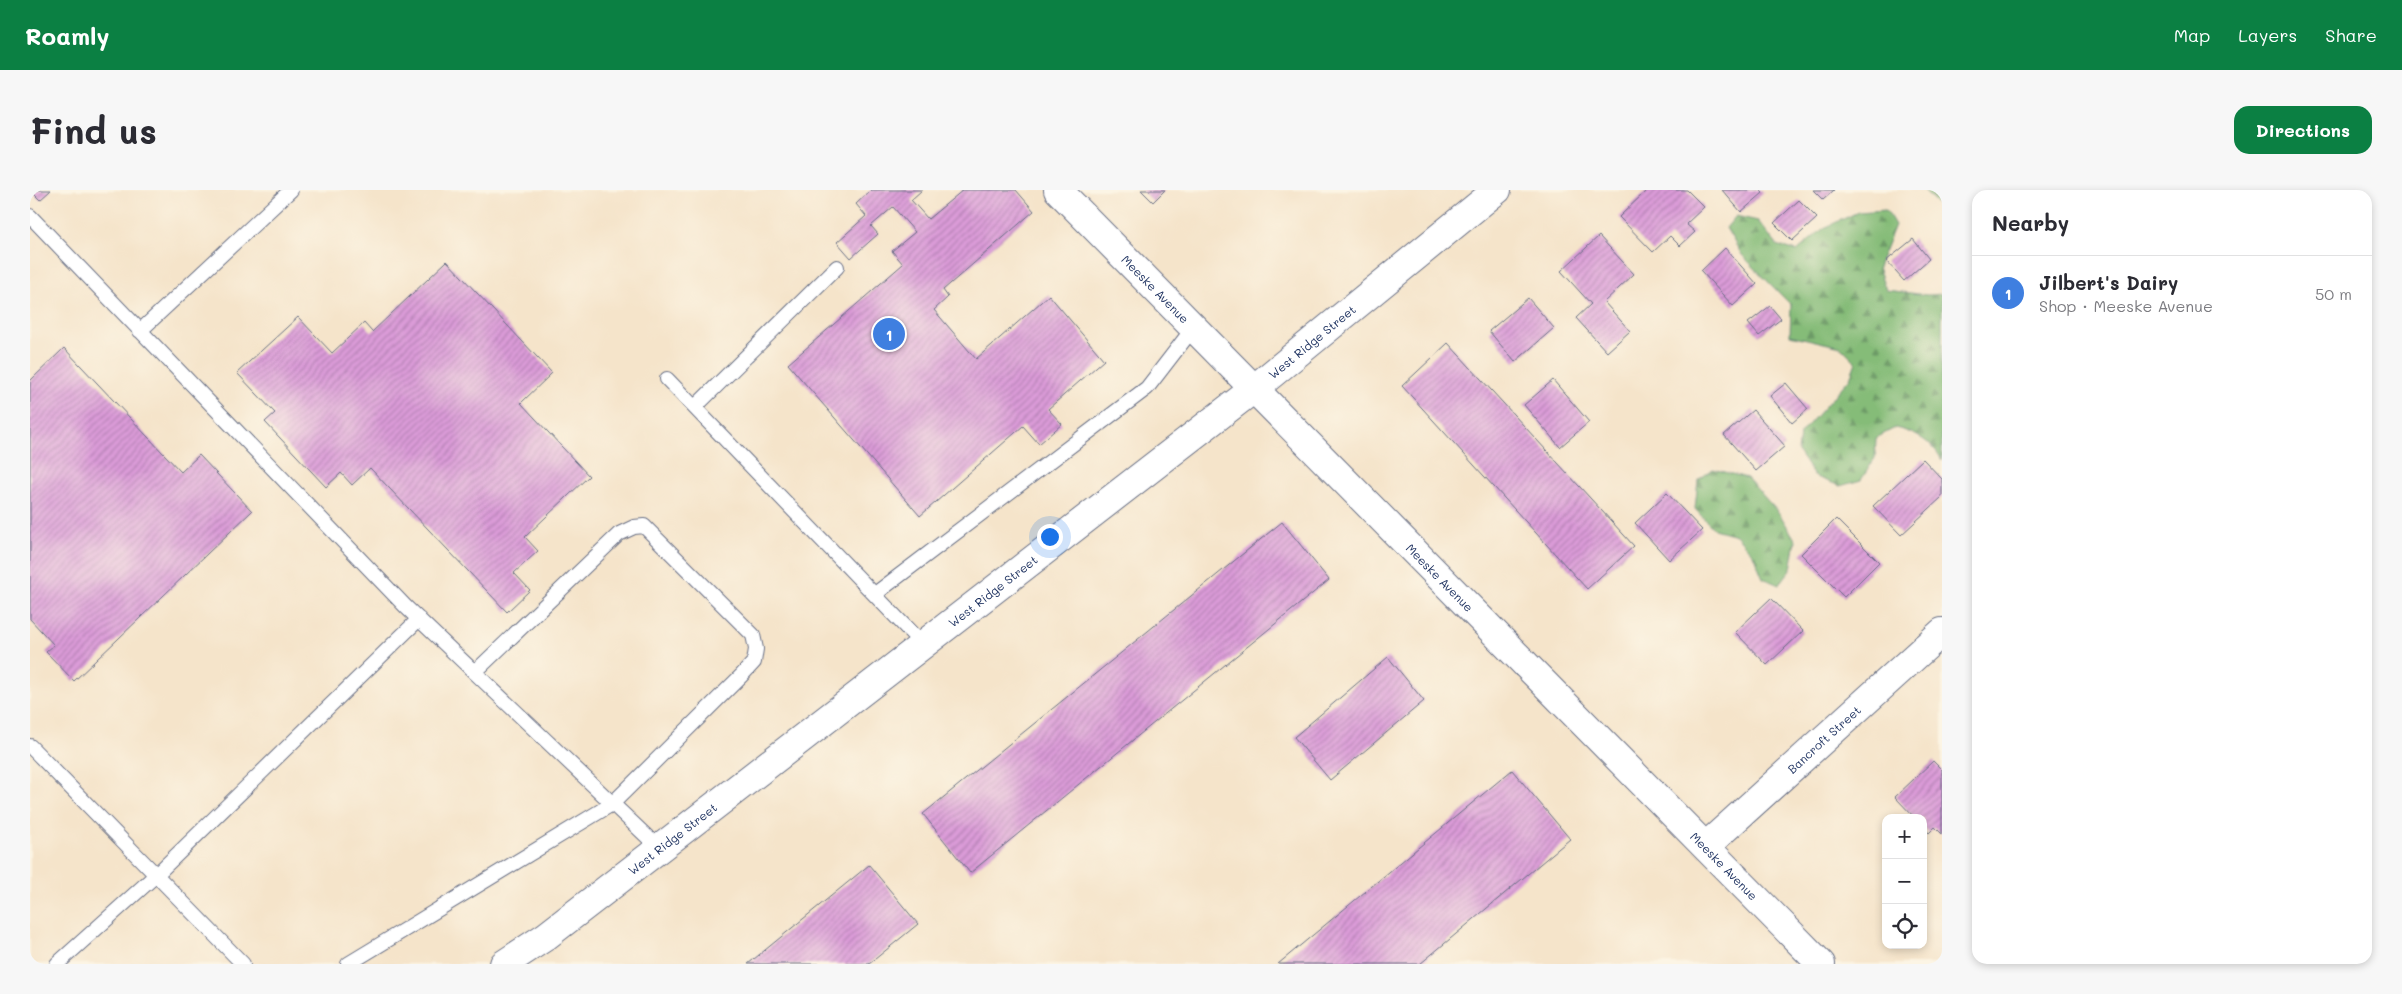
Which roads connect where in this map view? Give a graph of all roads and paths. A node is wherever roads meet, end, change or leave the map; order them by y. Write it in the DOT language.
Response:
graph roads {
  1 [pos="291,190"];
  2 [pos="1058,190"];
  3 [pos="1497,190"];
  4 [pos="30,216"];
  5 [pos="837,267"];
  6 [pos="1194,326"];
  7 [pos="140,331"];
  8 [pos="667,378"];
  9 [pos="1255,388"];
  10 [pos="694,407"];
  11 [pos="875,594"];
  12 [pos="418,619"];
  13 [pos="1942,632"];
  14 [pos="923,645"];
  15 [pos="475,672"];
  16 [pos="30,746"];
  17 [pos="612,804"];
  18 [pos="1706,846"];
  19 [pos="660,849"];
  20 [pos="156,875"];
  21 [pos="57,964"];
  22 [pos="243,964"];
  23 [pos="348,964"];
  24 [pos="504,964"];
  25 [pos="1821,964"];
  1 -- 7 [label="lane"];
  2 -- 6 [label="street, Meeske Avenue"];
  3 -- 9 [label="street, West Ridge Street"];
  4 -- 7 [label="lane"];
  5 -- 10 [label="lane"];
  6 -- 9 [label="street, Meeske Avenue"];
  6 -- 11 [label="lane"];
  7 -- 12 [label="lane"];
  8 -- 10 [label="lane"];
  9 -- 14 [label="street, West Ridge Street"];
  9 -- 18 [label="street, Meeske Avenue"];
  10 -- 11 [label="lane"];
  11 -- 14 [label="lane"];
  12 -- 15 [label="lane"];
  12 -- 20 [label="lane"];
  13 -- 18 [label="street, Bancroft Street"];
  14 -- 19 [label="street, West Ridge Street"];
  15 -- 17 [label="lane"];
  15 -- 17 [label="lane"];
  16 -- 20 [label="lane"];
  17 -- 19 [label="lane"];
  17 -- 23 [label="lane"];
  18 -- 25 [label="street, Meeske Avenue"];
  19 -- 24 [label="street, West Ridge Street"];
  20 -- 21 [label="lane"];
  20 -- 22 [label="lane"];
}
